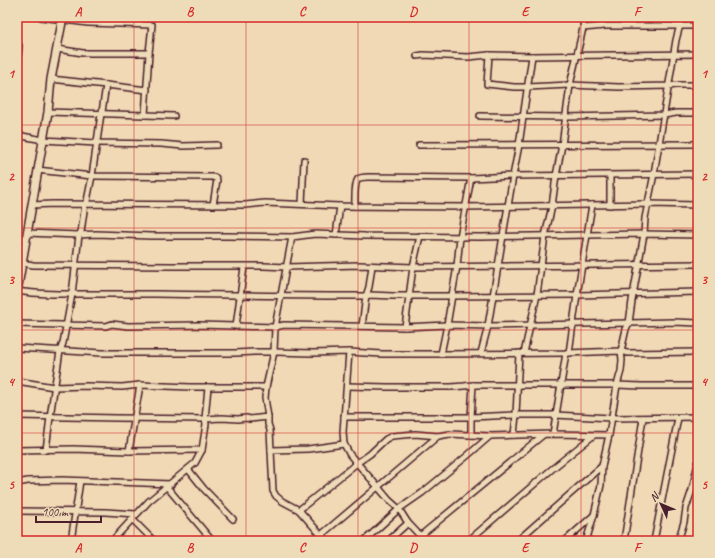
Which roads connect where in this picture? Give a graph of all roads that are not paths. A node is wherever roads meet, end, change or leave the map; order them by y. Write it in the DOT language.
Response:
graph roads {
  1 [pos="40,17"];
  2 [pos="584,17"];
  3 [pos="681,17"];
  4 [pos="63,18"];
  5 [pos="680,26"];
  6 [pos="698,26"];
  7 [pos="583,28"];
  8 [pos="19,46"];
  9 [pos="57,49"];
  10 [pos="149,53"];
  11 [pos="674,54"];
  12 [pos="698,54"];
  13 [pos="489,55"];
  14 [pos="577,55"];
  15 [pos="417,56"];
  16 [pos="532,56"];
  17 [pos="17,66"];
  18 [pos="51,79"];
  19 [pos="106,85"];
  20 [pos="570,85"];
  21 [pos="698,85"];
  22 [pos="669,86"];
  23 [pos="527,87"];
  24 [pos="147,90"];
  25 [pos="48,112"];
  26 [pos="698,113"];
  27 [pos="101,114"];
  28 [pos="146,115"];
  29 [pos="664,115"];
  30 [pos="174,116"];
  31 [pos="480,116"];
  32 [pos="523,116"];
  33 [pos="566,117"];
  34 [pos="17,135"];
  35 [pos="43,140"];
  36 [pos="96,143"];
  37 [pos="659,144"];
  38 [pos="698,144"];
  39 [pos="217,145"];
  40 [pos="419,145"];
  41 [pos="519,145"];
  42 [pos="562,145"];
  43 [pos="304,160"];
  44 [pos="38,170"];
  45 [pos="654,174"];
  46 [pos="698,174"];
  47 [pos="610,175"];
  48 [pos="92,176"];
  49 [pos="513,176"];
  50 [pos="556,176"];
  51 [pos="471,178"];
  52 [pos="85,204"];
  53 [pos="302,204"];
  54 [pos="649,204"];
  55 [pos="31,205"];
  56 [pos="213,205"];
  57 [pos="592,205"];
  58 [pos="610,205"];
  59 [pos="698,205"];
  60 [pos="340,206"];
  61 [pos="355,206"];
  62 [pos="509,206"];
  63 [pos="552,206"];
  64 [pos="465,207"];
  65 [pos="27,233"];
  66 [pos="644,234"];
  67 [pos="79,235"];
  68 [pos="336,235"];
  69 [pos="587,235"];
  70 [pos="698,235"];
  71 [pos="420,236"];
  72 [pos="545,236"];
  73 [pos="292,237"];
  74 [pos="460,237"];
  75 [pos="503,237"];
  76 [pos="21,247"];
  77 [pos="22,263"];
  78 [pos="698,264"];
  79 [pos="541,265"];
  80 [pos="582,265"];
  81 [pos="638,265"];
  82 [pos="75,266"];
  83 [pos="372,266"];
  84 [pos="457,266"];
  85 [pos="499,266"];
  86 [pos="244,267"];
  87 [pos="287,267"];
  88 [pos="413,267"];
  89 [pos="17,291"];
  90 [pos="698,292"];
  91 [pos="633,293"];
  92 [pos="72,294"];
  93 [pos="241,295"];
  94 [pos="536,295"];
  95 [pos="576,295"];
  96 [pos="281,296"];
  97 [pos="366,296"];
  98 [pos="409,296"];
  99 [pos="451,296"];
  100 [pos="493,296"];
  101 [pos="698,323"];
  102 [pos="17,324"];
  103 [pos="66,324"];
  104 [pos="629,324"];
  105 [pos="447,325"];
  106 [pos="529,325"];
  107 [pos="573,325"];
  108 [pos="236,326"];
  109 [pos="362,326"];
  110 [pos="488,326"];
  111 [pos="275,327"];
  112 [pos="405,327"];
  113 [pos="17,348"];
  114 [pos="60,351"];
  115 [pos="621,351"];
  116 [pos="274,352"];
  117 [pos="349,352"];
  118 [pos="698,352"];
  119 [pos="482,353"];
  120 [pos="521,353"];
  121 [pos="567,353"];
  122 [pos="441,354"];
  123 [pos="17,381"];
  124 [pos="140,385"];
  125 [pos="473,385"];
  126 [pos="518,385"];
  127 [pos="560,385"];
  128 [pos="617,385"];
  129 [pos="266,386"];
  130 [pos="347,386"];
  131 [pos="698,386"];
  132 [pos="54,387"];
  133 [pos="208,387"];
  134 [pos="516,415"];
  135 [pos="17,416"];
  136 [pos="555,416"];
  137 [pos="50,417"];
  138 [pos="268,417"];
  139 [pos="344,417"];
  140 [pos="470,417"];
  141 [pos="698,417"];
  142 [pos="134,418"];
  143 [pos="611,418"];
  144 [pos="643,418"];
  145 [pos="678,418"];
  146 [pos="205,419"];
  147 [pos="543,434"];
  148 [pos="553,434"];
  149 [pos="471,435"];
  150 [pos="514,435"];
  151 [pos="594,435"];
  152 [pos="609,435"];
  153 [pos="438,436"];
  154 [pos="490,436"];
  155 [pos="344,444"];
  156 [pos="17,450"];
  157 [pos="46,450"];
  158 [pos="130,450"];
  159 [pos="202,450"];
  160 [pos="271,450"];
  161 [pos="357,463"];
  162 [pos="698,463"];
  163 [pos="602,466"];
  164 [pos="188,469"];
  165 [pos="80,481"];
  166 [pos="17,483"];
  167 [pos="169,485"];
  168 [pos="378,486"];
  169 [pos="399,509"];
  170 [pos="299,510"];
  171 [pos="17,511"];
  172 [pos="75,512"];
  173 [pos="136,514"];
  174 [pos="594,515"];
  175 [pos="233,518"];
  176 [pos="132,519"];
  177 [pos="408,523"];
  178 [pos="321,535"];
  179 [pos="150,536"];
  180 [pos="420,536"];
  181 [pos="209,537"];
  182 [pos="71,541"];
  183 [pos="112,541"];
  184 [pos="144,541"];
  185 [pos="154,541"];
  186 [pos="327,541"];
  187 [pos="364,541"];
  188 [pos="388,541"];
  189 [pos="425,541"];
  190 [pos="468,541"];
  191 [pos="516,541"];
  192 [pos="565,541"];
  193 [pos="586,541"];
  194 [pos="624,541"];
  195 [pos="654,541"];
  196 [pos="686,541"];
  1 -- 4 [label="street"];
  2 -- 7 [label="street"];
  3 -- 5 [label="street"];
  4 -- 9 [label="main road"];
  4 -- 10 [label="street"];
  5 -- 6 [label="street"];
  5 -- 7 [label="street"];
  5 -- 11 [label="street"];
  7 -- 14 [label="street"];
  8 -- 17 [label="street"];
  9 -- 10 [label="street"];
  9 -- 18 [label="main road"];
  10 -- 24 [label="street"];
  11 -- 12 [label="street"];
  11 -- 14 [label="street"];
  11 -- 22 [label="street"];
  13 -- 15 [label="street"];
  13 -- 16 [label="street"];
  13 -- 23 [label="street"];
  14 -- 16 [label="street"];
  14 -- 20 [label="street"];
  16 -- 23 [label="street"];
  18 -- 19 [label="street"];
  18 -- 25 [label="main road"];
  19 -- 24 [label="street"];
  19 -- 27 [label="street"];
  20 -- 22 [label="street"];
  20 -- 23 [label="street"];
  20 -- 33 [label="street"];
  21 -- 22 [label="street"];
  22 -- 29 [label="street"];
  23 -- 32 [label="street"];
  24 -- 28 [label="street"];
  25 -- 27 [label="street"];
  25 -- 35 [label="main road"];
  26 -- 29 [label="street"];
  27 -- 28 [label="street"];
  27 -- 36 [label="street"];
  28 -- 30 [label="street"];
  29 -- 33 [label="street"];
  29 -- 37 [label="street"];
  31 -- 32 [label="street"];
  32 -- 33 [label="street"];
  32 -- 41 [label="street"];
  33 -- 42 [label="street"];
  34 -- 35 [label="street"];
  35 -- 36 [label="street"];
  35 -- 44 [label="main road"];
  36 -- 39 [label="street"];
  36 -- 48 [label="street"];
  37 -- 38 [label="street"];
  37 -- 42 [label="street"];
  37 -- 45 [label="street"];
  40 -- 41 [label="street"];
  41 -- 42 [label="street"];
  41 -- 49 [label="street"];
  42 -- 50 [label="street"];
  43 -- 53 [label="street"];
  44 -- 48 [label="street"];
  44 -- 55 [label="main road"];
  45 -- 46 [label="street"];
  45 -- 47 [label="street"];
  45 -- 54 [label="street"];
  47 -- 50 [label="street"];
  47 -- 58 [label="street"];
  48 -- 52 [label="street"];
  48 -- 56 [label="street"];
  49 -- 50 [label="street"];
  49 -- 51 [label="street"];
  49 -- 62 [label="street"];
  50 -- 63 [label="street"];
  51 -- 61 [label="street"];
  51 -- 64 [label="street"];
  52 -- 55 [label="street"];
  52 -- 56 [label="street"];
  52 -- 67 [label="street"];
  53 -- 56 [label="street"];
  53 -- 60 [label="street"];
  54 -- 58 [label="street"];
  54 -- 59 [label="street"];
  54 -- 66 [label="street"];
  55 -- 65 [label="main road"];
  57 -- 58 [label="street"];
  57 -- 63 [label="street"];
  57 -- 69 [label="street"];
  60 -- 61 [label="street"];
  60 -- 68 [label="street"];
  61 -- 64 [label="street"];
  62 -- 63 [label="street"];
  62 -- 64 [label="street"];
  62 -- 75 [label="street"];
  63 -- 72 [label="street"];
  64 -- 74 [label="street"];
  65 -- 67 [label="street"];
  65 -- 76 [label="main road"];
  66 -- 69 [label="street"];
  66 -- 70 [label="street"];
  66 -- 81 [label="street"];
  67 -- 73 [label="street"];
  67 -- 82 [label="street"];
  68 -- 71 [label="street"];
  68 -- 73 [label="street"];
  69 -- 72 [label="street"];
  69 -- 80 [label="street"];
  71 -- 74 [label="street"];
  71 -- 88 [label="street"];
  72 -- 75 [label="street"];
  72 -- 79 [label="street"];
  73 -- 87 [label="street"];
  74 -- 75 [label="street"];
  74 -- 84 [label="street"];
  75 -- 85 [label="street"];
  76 -- 77 [label="main road"];
  77 -- 82 [label="street"];
  77 -- 89 [label="main road"];
  78 -- 81 [label="street"];
  79 -- 80 [label="street"];
  79 -- 85 [label="street"];
  79 -- 94 [label="street"];
  80 -- 81 [label="street"];
  80 -- 95 [label="street"];
  81 -- 91 [label="street"];
  82 -- 86 [label="street"];
  82 -- 92 [label="street"];
  83 -- 87 [label="street"];
  83 -- 88 [label="street"];
  83 -- 97 [label="street"];
  84 -- 85 [label="street"];
  84 -- 88 [label="street"];
  84 -- 99 [label="street"];
  85 -- 100 [label="street"];
  86 -- 87 [label="street"];
  86 -- 93 [label="street"];
  87 -- 96 [label="street"];
  88 -- 98 [label="street"];
  89 -- 92 [label="street"];
  90 -- 91 [label="street"];
  91 -- 95 [label="street"];
  91 -- 104 [label="street"];
  92 -- 93 [label="street"];
  92 -- 103 [label="street"];
  93 -- 96 [label="street"];
  93 -- 108 [label="street"];
  94 -- 95 [label="street"];
  94 -- 100 [label="street"];
  94 -- 106 [label="street"];
  95 -- 107 [label="street"];
  96 -- 97 [label="street"];
  96 -- 111 [label="street"];
  97 -- 98 [label="street"];
  97 -- 109 [label="street"];
  98 -- 99 [label="street"];
  98 -- 112 [label="street"];
  99 -- 100 [label="street"];
  99 -- 105 [label="street"];
  100 -- 110 [label="street"];
  101 -- 104 [label="street"];
  102 -- 103 [label="street"];
  103 -- 108 [label="street"];
  103 -- 114 [label="street"];
  104 -- 107 [label="street"];
  104 -- 115 [label="street"];
  105 -- 110 [label="street"];
  105 -- 112 [label="street"];
  105 -- 122 [label="street"];
  106 -- 107 [label="street"];
  106 -- 110 [label="street"];
  106 -- 120 [label="street"];
  107 -- 121 [label="street"];
  108 -- 111 [label="street"];
  109 -- 111 [label="street"];
  109 -- 112 [label="street"];
  110 -- 119 [label="street"];
  111 -- 116 [label="street"];
  113 -- 114 [label="street"];
  114 -- 116 [label="street"];
  114 -- 132 [label="street"];
  115 -- 118 [label="street"];
  115 -- 121 [label="street"];
  115 -- 128 [label="street"];
  116 -- 117 [label="street"];
  116 -- 129 [label="street"];
  117 -- 122 [label="street"];
  117 -- 130 [label="street"];
  119 -- 120 [label="street"];
  119 -- 122 [label="street"];
  120 -- 121 [label="street"];
  120 -- 126 [label="street"];
  121 -- 127 [label="street"];
  123 -- 132 [label="street"];
  124 -- 132 [label="street"];
  124 -- 133 [label="street"];
  124 -- 142 [label="street"];
  125 -- 126 [label="street"];
  125 -- 130 [label="street"];
  125 -- 140 [label="street"];
  126 -- 127 [label="street"];
  126 -- 134 [label="street"];
  127 -- 128 [label="street"];
  127 -- 136 [label="street"];
  128 -- 131 [label="street"];
  128 -- 143 [label="street"];
  129 -- 133 [label="street"];
  129 -- 138 [label="street"];
  130 -- 139 [label="street"];
  132 -- 137 [label="street"];
  133 -- 146 [label="street"];
  134 -- 136 [label="street"];
  134 -- 140 [label="street"];
  134 -- 150 [label="street"];
  135 -- 137 [label="street"];
  136 -- 143 [label="street"];
  136 -- 148 [label="street"];
  137 -- 142 [label="street"];
  137 -- 157 [label="street"];
  138 -- 146 [label="street"];
  138 -- 160 [label="street"];
  139 -- 140 [label="street"];
  139 -- 155 [label="street"];
  140 -- 149 [label="street"];
  141 -- 145 [label="street"];
  142 -- 146 [label="street"];
  142 -- 158 [label="street"];
  143 -- 144 [label="street"];
  143 -- 152 [label="street"];
  144 -- 145 [label="street"];
  144 -- 194 [label="street"];
  145 -- 195 [label="street"];
  146 -- 159 [label="street"];
  147 -- 148 [label="street"];
  147 -- 150 [label="street"];
  147 -- 180 [label="street"];
  148 -- 151 [label="street"];
  149 -- 153 [label="street"];
  149 -- 154 [label="street"];
  150 -- 154 [label="street"];
  151 -- 152 [label="street"];
  151 -- 190 [label="street"];
  152 -- 163 [label="street"];
  153 -- 161 [label="street"];
  153 -- 168 [label="street"];
  154 -- 169 [label="street"];
  155 -- 160 [label="street"];
  155 -- 161 [label="street"];
  156 -- 157 [label="street"];
  157 -- 158 [label="street"];
  158 -- 159 [label="street"];
  159 -- 164 [label="street"];
  160 -- 170 [label="street"];
  161 -- 168 [label="street"];
  161 -- 170 [label="street"];
  162 -- 196 [label="street"];
  163 -- 174 [label="street"];
  163 -- 191 [label="street"];
  164 -- 167 [label="street"];
  164 -- 175 [label="street"];
  165 -- 166 [label="street"];
  165 -- 167 [label="street"];
  165 -- 172 [label="street"];
  167 -- 173 [label="street"];
  167 -- 181 [label="street"];
  168 -- 169 [label="street"];
  168 -- 178 [label="street"];
  169 -- 177 [label="street"];
  169 -- 187 [label="street"];
  170 -- 178 [label="street"];
  171 -- 172 [label="street"];
  172 -- 173 [label="street"];
  172 -- 182 [label="street"];
  173 -- 176 [label="street"];
  174 -- 192 [label="street"];
  174 -- 193 [label="street"];
  176 -- 179 [label="street"];
  176 -- 183 [label="street"];
  177 -- 180 [label="street"];
  177 -- 188 [label="street"];
  178 -- 186 [label="street"];
  179 -- 184 [label="street"];
  179 -- 185 [label="street"];
  180 -- 189 [label="street"];
}
